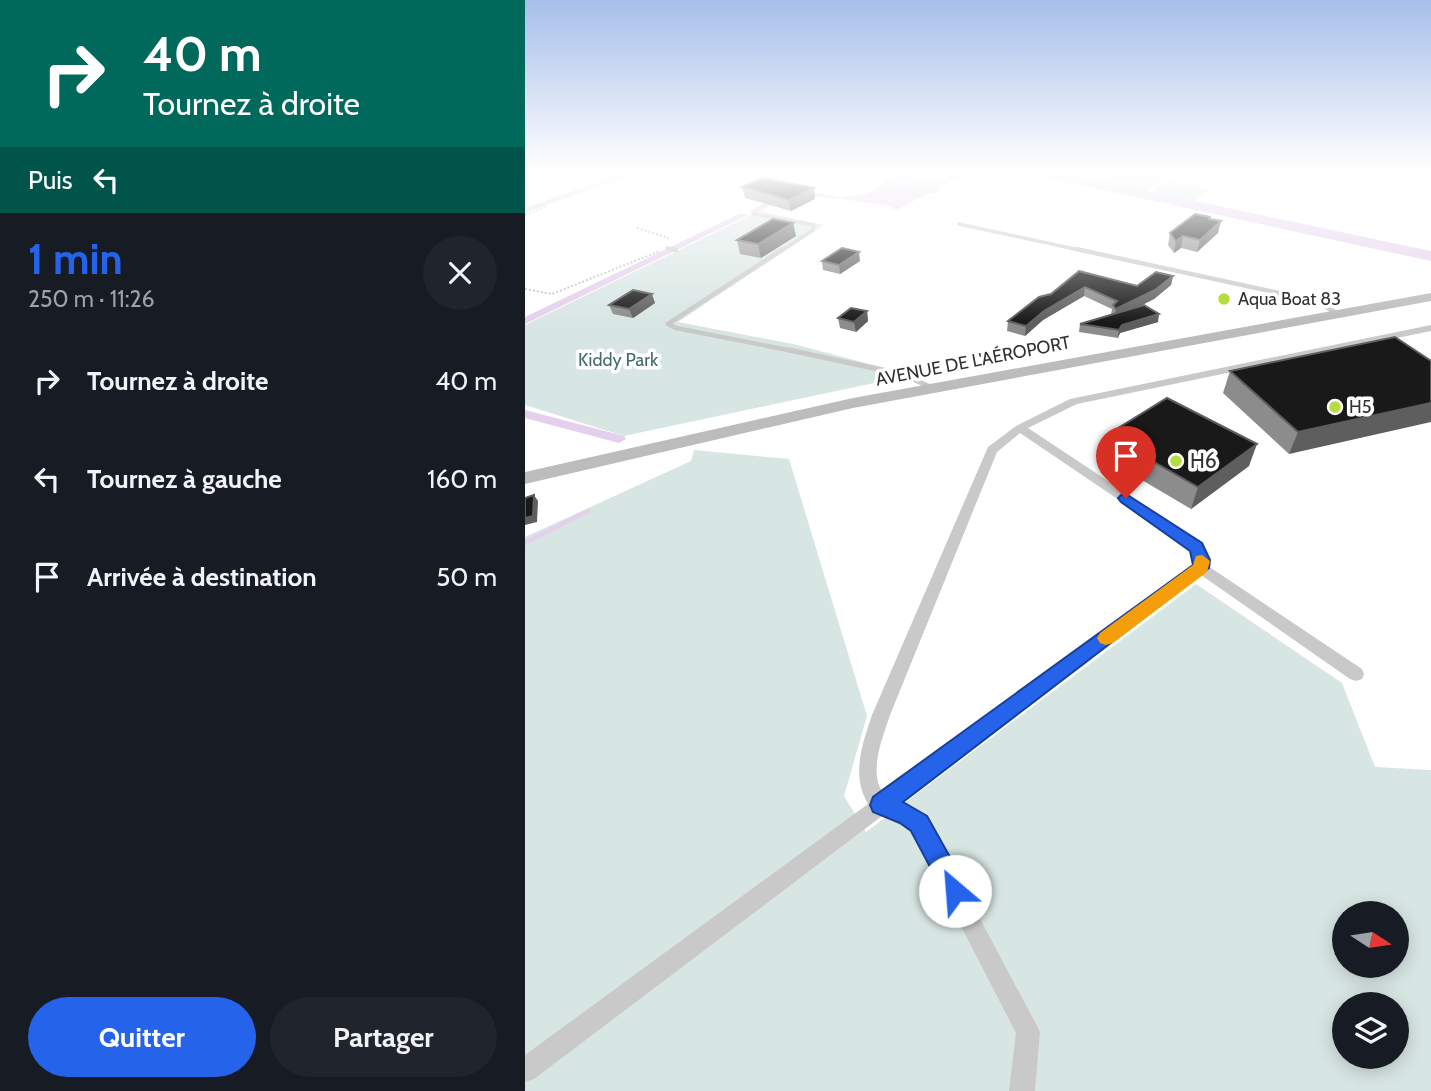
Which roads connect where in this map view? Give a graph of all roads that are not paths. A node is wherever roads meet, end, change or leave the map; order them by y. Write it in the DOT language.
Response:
graph roads {
  1 [pos="791,221"];
  2 [pos="959,224"];
  3 [pos="667,248"];
  4 [pos="676,250"];
  5 [pos="1431,297"];
  6 [pos="1338,314"];
  7 [pos="1431,328"];
  8 [pos="933,388"];
  9 [pos="1020,428"];
  10 [pos="525,478"];
  11 [pos="1201,568"];
  12 [pos="1356,674"];
  13 [pos="881,805"];
  14 [pos="525,1070"];
  15 [pos="1023,1091"];
  1 -- 8 [label="lane"];
  2 -- 6 [label="lane"];
  3 -- 4 [label="lane"];
  5 -- 6 [label="main road, AVENUE DE L'AÉROPORT"];
  6 -- 8 [label="main road, AVENUE DE L'AÉROPORT"];
  7 -- 9 [label="street"];
  8 -- 10 [label="main road, AVENUE DE L'AÉROPORT"];
  9 -- 11 [label="street"];
  9 -- 13 [label="street"];
  11 -- 12 [label="street"];
  11 -- 13 [label="street"];
  13 -- 14 [label="street"];
  13 -- 15 [label="street"];
}
